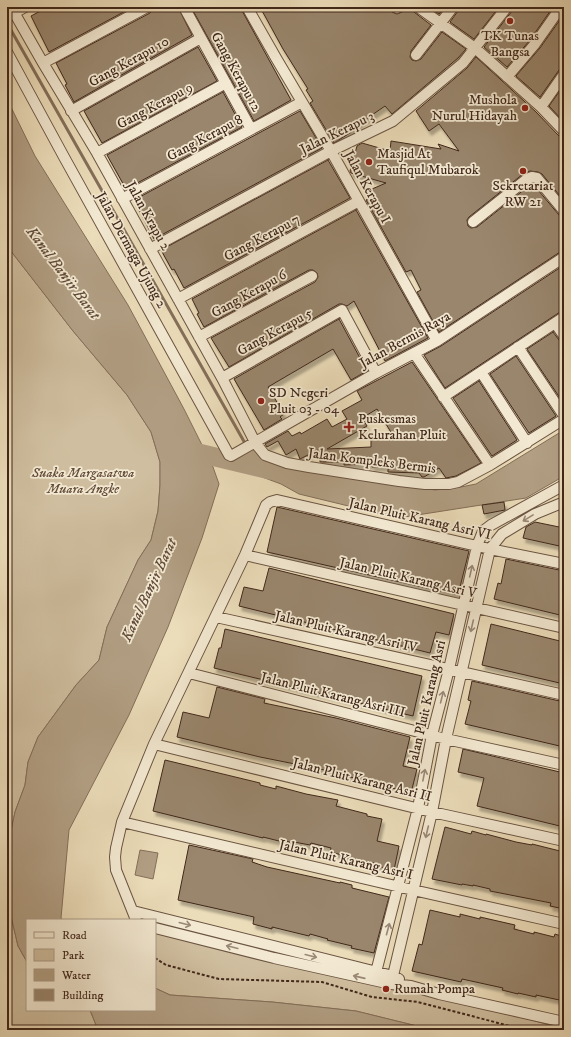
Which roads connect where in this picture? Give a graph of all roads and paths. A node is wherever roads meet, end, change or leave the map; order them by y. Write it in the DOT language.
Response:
graph roads {
  1 [pos="25,7"];
  2 [pos="147,7"];
  3 [pos="184,7"];
  4 [pos="248,7"];
  5 [pos="418,7"];
  6 [pos="453,7"];
  7 [pos="508,7"];
  8 [pos="561,7"];
  9 [pos="13,10"];
  10 [pos="440,23"];
  11 [pos="201,38"];
  12 [pos="475,48"];
  13 [pos="7,52"];
  14 [pos="416,55"];
  15 [pos="42,63"];
  16 [pos="564,74"];
  17 [pos="507,77"];
  18 [pos="226,83"];
  19 [pos="302,102"];
  20 [pos="541,107"];
  21 [pos="71,111"];
  22 [pos="251,129"];
  23 [pos="564,131"];
  24 [pos="331,151"];
  25 [pos="97,153"];
  26 [pos="122,199"];
  27 [pos="359,201"];
  28 [pos="564,211"];
  29 [pos="473,222"];
  30 [pos="150,249"];
  31 [pos="564,257"];
  32 [pos="312,276"];
  33 [pos="178,299"];
  34 [pos="564,317"];
  35 [pos="555,323"];
  36 [pos="564,336"];
  37 [pos="200,337"];
  38 [pos="437,341"];
  39 [pos="518,348"];
  40 [pos="414,353"];
  41 [pos="481,372"];
  42 [pos="376,373"];
  43 [pos="222,378"];
  44 [pos="443,397"];
  45 [pos="564,417"];
  46 [pos="253,442"];
  47 [pos="527,443"];
  48 [pos="234,454"];
  49 [pos="490,465"];
  50 [pos="564,485"];
  51 [pos="564,502"];
  52 [pos="477,546"];
  53 [pos="490,549"];
  54 [pos="246,555"];
  55 [pos="564,564"];
  56 [pos="463,605"];
  57 [pos="476,608"];
  58 [pos="216,617"];
  59 [pos="564,628"];
  60 [pos="449,669"];
  61 [pos="461,672"];
  62 [pos="189,673"];
  63 [pos="564,695"];
  64 [pos="432,735"];
  65 [pos="446,738"];
  66 [pos="154,744"];
  67 [pos="564,765"];
  68 [pos="418,808"];
  69 [pos="432,812"];
  70 [pos="122,822"];
  71 [pos="564,841"];
  72 [pos="399,886"];
  73 [pos="413,890"];
  74 [pos="134,916"];
  75 [pos="167,919"];
  76 [pos="564,924"];
  77 [pos="160,929"];
  78 [pos="156,959"];
  79 [pos="375,976"];
  80 [pos="392,980"];
  81 [pos="564,1022"];
  82 [pos="525,1030"];
  1 -- 9 [label="street"];
  2 -- 15 [label="street"];
  3 -- 11 [label="street, Gang Kerapu 12"];
  4 -- 19 [label="street, Jalan Kerapu I"];
  5 -- 10 [label="street"];
  6 -- 10 [label="street"];
  7 -- 12 [label="street, Jalan Kerapu 3"];
  8 -- 17 [label="street"];
  9 -- 15 [label="street, Jalan Krapu 2"];
  10 -- 12 [label="street"];
  10 -- 14 [label="street"];
  11 -- 18 [label="street, Gang Kerapu 12"];
  11 -- 21 [label="street, Gang Kerapu 10"];
  12 -- 17 [label="street"];
  12 -- 24 [label="street, Jalan Kerapu 3"];
  13 -- 48 [label="street, Jalan Dermaga Ujung 2"];
  15 -- 21 [label="street, Jalan Krapu 2"];
  16 -- 20 [label="street"];
  17 -- 20 [label="street"];
  18 -- 22 [label="street, Gang Kerapu 12"];
  18 -- 25 [label="street, Gang Kerapu 9"];
  19 -- 22 [label="street, Gang Kerapu 8"];
  19 -- 24 [label="street, Jalan Kerapu I"];
  20 -- 23 [label="street"];
  21 -- 25 [label="street, Jalan Krapu 2"];
  22 -- 26 [label="street, Gang Kerapu 8"];
  24 -- 27 [label="street, Jalan Kerapu I"];
  24 -- 30 [label="street, Jalan Kerapu 3"];
  25 -- 26 [label="street, Jalan Krapu 2"];
  26 -- 30 [label="street, Jalan Krapu 2"];
  27 -- 33 [label="street, Gang Kerapu 7"];
  27 -- 38 [label="street, Jalan Kerapu I"];
  28 -- 29 [label="street"];
  30 -- 33 [label="street, Jalan Krapu 2"];
  31 -- 38 [label="street, Jalan Bermis Raya"];
  32 -- 37 [label="street, Gang Kerapu 6"];
  33 -- 37 [label="street, Jalan Krapu 2"];
  34 -- 35 [label="street"];
  35 -- 36 [label="street"];
  35 -- 39 [label="street"];
  37 -- 43 [label="street, Jalan Krapu 2"];
  38 -- 40 [label="street, Jalan Bermis Raya"];
  39 -- 41 [label="street"];
  39 -- 45 [label="street"];
  40 -- 42 [label="street, Jalan Bermis Raya"];
  40 -- 44 [label="street"];
  41 -- 44 [label="street"];
  41 -- 47 [label="street"];
  42 -- 43 [label="street, Gang Kerapu 5"];
  42 -- 46 [label="street, Jalan Bermis Raya"];
  43 -- 46 [label="street, Jalan Krapu 2"];
  44 -- 49 [label="street"];
  45 -- 47 [label="street, Jalan Kompleks Bermis"];
  46 -- 48 [label="street, Jalan Bermis Raya"];
  46 -- 49 [label="street, Jalan Kompleks Bermis"];
  47 -- 49 [label="street, Jalan Kompleks Bermis"];
  50 -- 52 [label="street, Jalan Pluit Karang Asri"];
  51 -- 53 [label="street, Jalan Pluit Karang Asri, one-way"];
  52 -- 53 [label="street, Jalan Pluit Karang Asri VI"];
  52 -- 54 [label="street, Jalan Pluit Karang Asri VI"];
  56 -- 52 [label="street, Jalan Pluit Karang Asri, one-way"];
  53 -- 55 [label="street, Jalan Pluit Karang Asri VI"];
  53 -- 57 [label="street, Jalan Pluit Karang Asri"];
  54 -- 56 [label="street, Jalan Pluit Karang Asri V"];
  54 -- 58 [label="street"];
  56 -- 57 [label="street, Jalan Pluit Karang Asri V"];
  56 -- 60 [label="street, Jalan Pluit Karang Asri"];
  57 -- 59 [label="street, Jalan Pluit Karang Asri V"];
  57 -- 61 [label="street, Jalan Pluit Karang Asri, one-way"];
  58 -- 60 [label="street, Jalan Pluit Karang Asri IV"];
  58 -- 62 [label="street"];
  60 -- 61 [label="street, Jalan Pluit Karang Asri IV"];
  64 -- 60 [label="street, Jalan Pluit Karang Asri, one-way"];
  61 -- 63 [label="street, Jalan Pluit Karang Asri IV"];
  61 -- 65 [label="street, Jalan Pluit Karang Asri"];
  62 -- 64 [label="street, Jalan Pluit Karang Asri III"];
  62 -- 66 [label="street"];
  64 -- 65 [label="street, Jalan Pluit Karang Asri III"];
  68 -- 64 [label="street, Jalan Pluit Karang Asri, one-way"];
  65 -- 67 [label="street, Jalan Pluit Karang Asri III"];
  65 -- 69 [label="street, Jalan Pluit Karang Asri"];
  66 -- 68 [label="street, Jalan Pluit Karang Asri II"];
  66 -- 70 [label="street"];
  68 -- 69 [label="street, Jalan Pluit Karang Asri II"];
  68 -- 72 [label="street, Jalan Pluit Karang Asri"];
  69 -- 71 [label="street, Jalan Pluit Karang Asri II"];
  69 -- 73 [label="street, Jalan Pluit Karang Asri, one-way"];
  70 -- 72 [label="street, Jalan Pluit Karang Asri I"];
  70 -- 74 [label="street"];
  72 -- 73 [label="street, Jalan Pluit Karang Asri I"];
  79 -- 72 [label="street, Jalan Pluit Karang Asri, one-way"];
  73 -- 76 [label="street, Jalan Pluit Karang Asri I"];
  73 -- 80 [label="street, Jalan Pluit Karang Asri"];
  74 -- 75 [label="street"];
  75 -- 77 [label="street"];
  75 -- 79 [label="street, one-way"];
  79 -- 77 [label="street, one-way"];
  78 -- 82 [label="path"];
  79 -- 80 [label="street"];
  80 -- 81 [label="street"];
}
